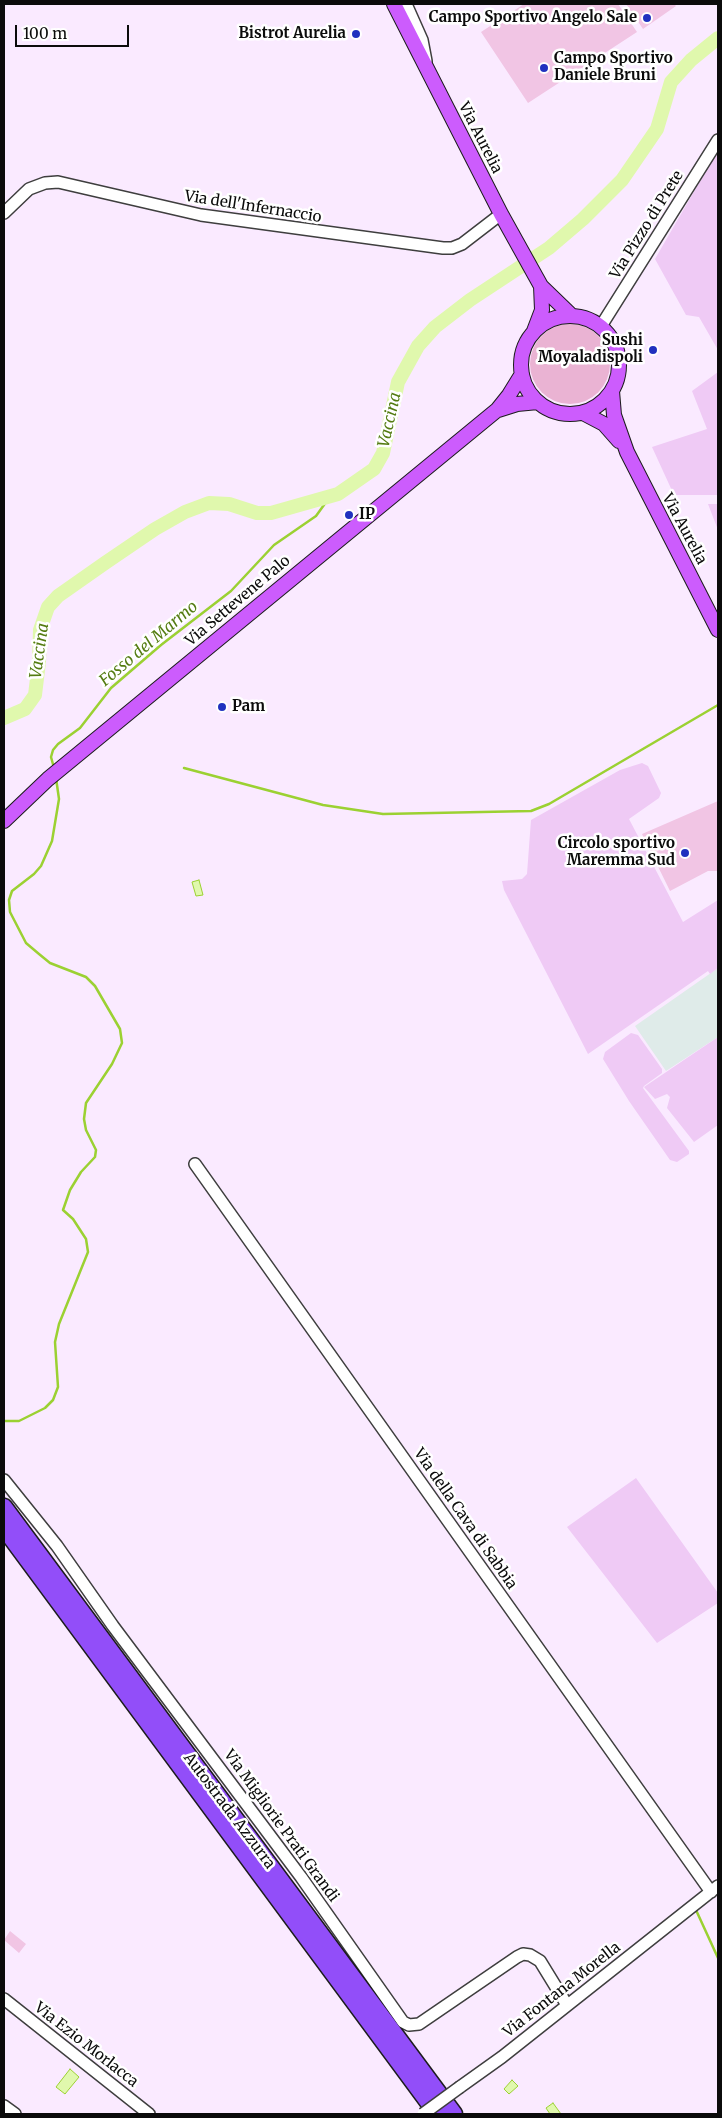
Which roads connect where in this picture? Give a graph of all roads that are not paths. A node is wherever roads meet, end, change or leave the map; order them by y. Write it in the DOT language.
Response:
graph roads {
  1 [pos="394,4"];
  2 [pos="406,4"];
  3 [pos="427,70"];
  4 [pos="718,140"];
  5 [pos="4,213"];
  6 [pos="501,214"];
  7 [pos="541,286"];
  8 [pos="571,315"];
  9 [pos="601,326"];
  10 [pos="534,331"];
  11 [pos="522,374"];
  12 [pos="612,391"];
  13 [pos="538,402"];
  14 [pos="497,410"];
  15 [pos="583,412"];
  16 [pos="627,452"];
  17 [pos="636,470"];
  18 [pos="718,619"];
  19 [pos="718,630"];
  20 [pos="4,821"];
  21 [pos="195,1164"];
  22 [pos="4,1480"];
  23 [pos="4,1502"];
  24 [pos="7,1518"];
  25 [pos="714,1889"];
  26 [pos="4,1999"];
  27 [pos="567,2005"];
  28 [pos="4,2106"];
  29 [pos="15,2114"];
  30 [pos="149,2114"];
  31 [pos="423,2114"];
  32 [pos="437,2114"];
  33 [pos="454,2114"];
  1 -- 3 [label="main road, Via Aurelia"];
  2 -- 3 [label="street"];
  3 -- 6 [label="main road, Via Aurelia"];
  4 -- 9 [label="street, Via Pizzo di Prete"];
  5 -- 6 [label="street, Via dell'Infernaccio"];
  6 -- 7 [label="main road, Via Aurelia"];
  7 -- 8 [label="main road, Via Aurelia"];
  7 -- 10 [label="main road, Via Aurelia"];
  8 -- 9 [label="main road"];
  8 -- 10 [label="main road"];
  9 -- 12 [label="main road"];
  10 -- 11 [label="main road"];
  11 -- 13 [label="main road"];
  11 -- 14 [label="main road, Via Settevene Palo"];
  12 -- 15 [label="main road"];
  12 -- 16 [label="main road, Via Aurelia"];
  13 -- 14 [label="main road, Via Settevene Palo"];
  13 -- 15 [label="main road"];
  14 -- 20 [label="main road, Via Settevene Palo"];
  15 -- 16 [label="main road, Via Aurelia"];
  16 -- 17 [label="main road, Via Aurelia"];
  17 -- 18 [label="main road, Via Aurelia"];
  17 -- 19 [label="main road, Via Aurelia"];
  21 -- 25 [label="street, Via della Cava di Sabbia"];
  22 -- 27 [label="street, Via Migliorie Prati Grandi"];
  23 -- 24 [label="highway"];
  24 -- 32 [label="highway, Autostrada Azzurra"];
  24 -- 33 [label="highway, Autostrada Azzurra"];
  25 -- 27 [label="street, Via Fontana Morella"];
  26 -- 30 [label="street, Via Ezio Morlacca"];
  27 -- 31 [label="street, Via Fontana Morella, bridge"];
  28 -- 29 [label="street"];
}
